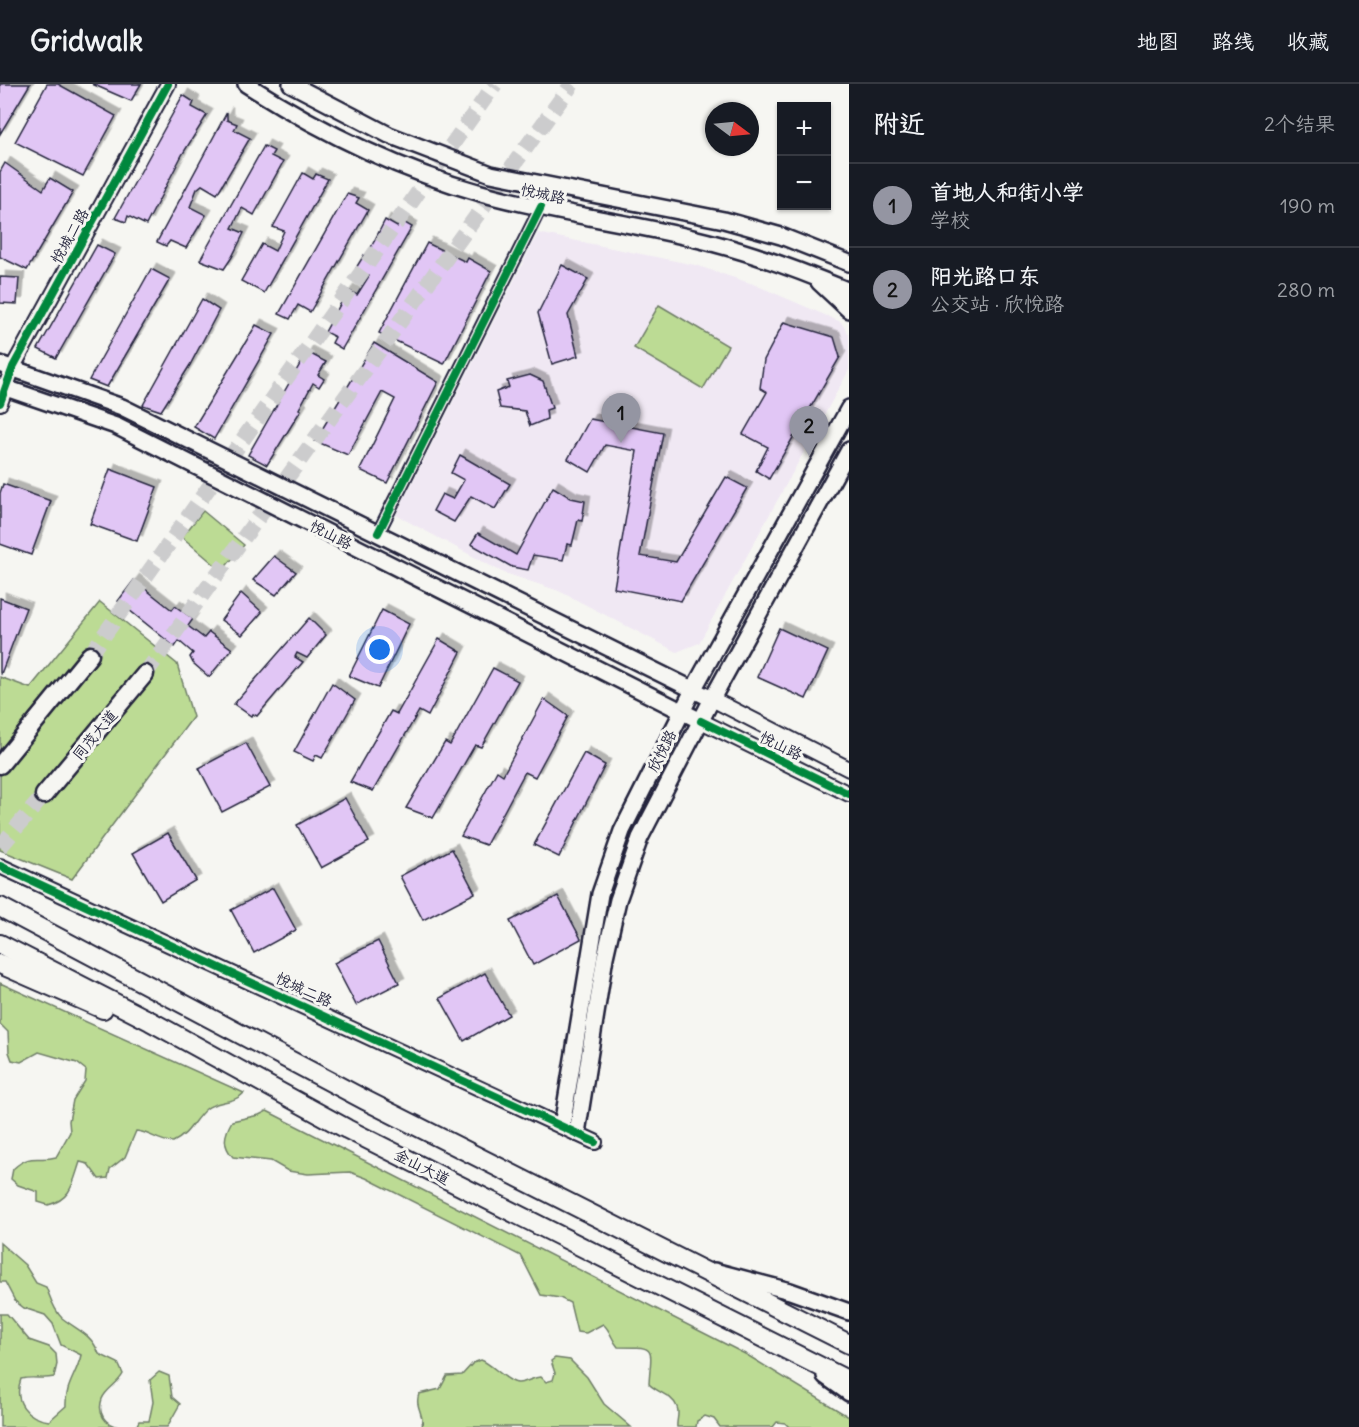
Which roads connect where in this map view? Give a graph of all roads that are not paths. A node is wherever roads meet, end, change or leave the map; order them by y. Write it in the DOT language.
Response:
graph roads {
  1 [pos="168,84"];
  2 [pos="246,84"];
  3 [pos="291,84"];
  4 [pos="541,207"];
  5 [pos="849,263"];
  6 [pos="813,276"];
  7 [pos="849,291"];
  8 [pos="849,310"];
  9 [pos="7,366"];
  10 [pos="3,387"];
  11 [pos="0,403"];
  12 [pos="849,408"];
  13 [pos="849,450"];
  14 [pos="378,533"];
  15 [pos="90,655"];
  16 [pos="145,674"];
  17 [pos="693,690"];
  18 [pos="712,699"];
  19 [pos="682,712"];
  20 [pos="700,721"];
  21 [pos="0,765"];
  22 [pos="849,769"];
  23 [pos="849,794"];
  24 [pos="44,795"];
  25 [pos="0,866"];
  26 [pos="0,907"];
  27 [pos="0,944"];
  28 [pos="0,964"];
  29 [pos="150,1022"];
  30 [pos="562,1126"];
  31 [pos="577,1133"];
  32 [pos="595,1142"];
  33 [pos="688,1263"];
  34 [pos="849,1312"];
  35 [pos="849,1344"];
  36 [pos="791,1352"];
  37 [pos="849,1381"];
  38 [pos="849,1393"];
  1 -- 9 [label="street, 悦城二路"];
  2 -- 4 [label="main road, 悦城路"];
  3 -- 5 [label="main road, 悦城路"];
  4 -- 6 [label="main road, 悦城路"];
  4 -- 14 [label="street"];
  6 -- 7 [label="main road, 悦城路"];
  6 -- 8 [label="main road"];
  9 -- 10 [label="street, 悦城二路"];
  9 -- 14 [label="main road, 悦山路"];
  10 -- 11 [label="street, 悦城二路"];
  10 -- 19 [label="main road, 悦山路"];
  12 -- 17 [label="main road, 欣悦路"];
  13 -- 18 [label="main road, 欣悦路"];
  14 -- 17 [label="main road, 悦山路"];
  15 -- 21 [label="main road"];
  16 -- 24 [label="main road, 同茂大道"];
  17 -- 18 [label="main road, 悦山路"];
  17 -- 19 [label="main road, 欣悦路"];
  18 -- 20 [label="main road, 欣悦路"];
  18 -- 22 [label="street, 悦山路"];
  19 -- 20 [label="main road, 悦山路"];
  19 -- 30 [label="main road, 欣悦路"];
  20 -- 23 [label="street, 悦山路"];
  20 -- 31 [label="main road, 欣悦路"];
  25 -- 30 [label="street, 悦城二路"];
  26 -- 33 [label="highway"];
  27 -- 29 [label="highway, 金山大道"];
  28 -- 29 [label="highway"];
  29 -- 36 [label="highway, 金山大道"];
  30 -- 31 [label="street, 悦城二路"];
  31 -- 32 [label="street, 悦城二路"];
  33 -- 34 [label="main road"];
  33 -- 35 [label="highway"];
  36 -- 37 [label="highway, 金山大道"];
  36 -- 38 [label="main road"];
}
